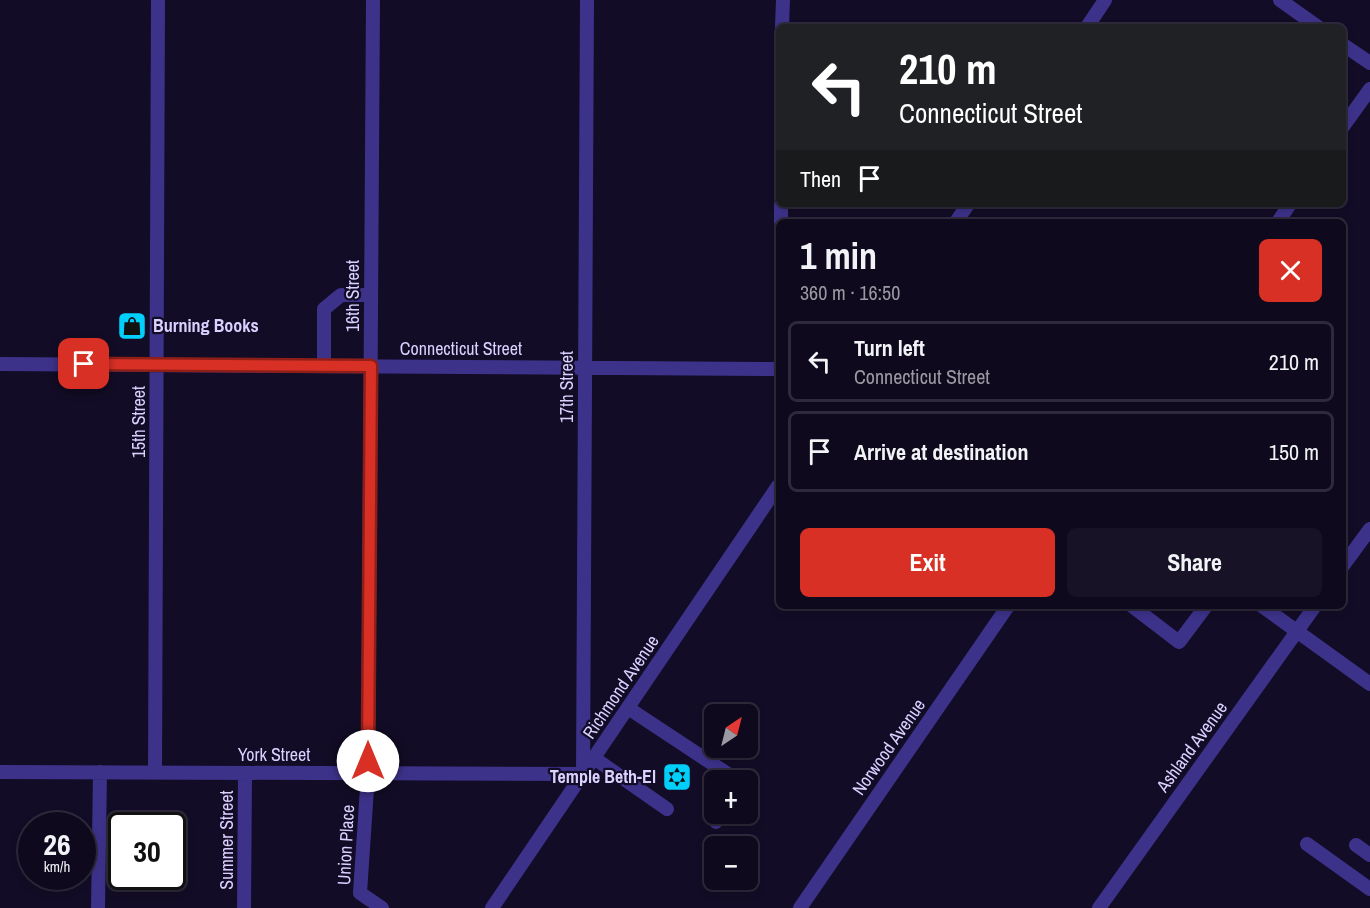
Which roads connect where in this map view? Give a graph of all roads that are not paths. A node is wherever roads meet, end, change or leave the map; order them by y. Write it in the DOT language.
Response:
graph roads {
  1 [pos="158,0"];
  2 [pos="373,0"];
  3 [pos="587,0"];
  4 [pos="783,0"];
  5 [pos="1105,0"];
  6 [pos="1280,0"];
  7 [pos="782,24"];
  8 [pos="1089,24"];
  9 [pos="1314,24"];
  10 [pos="1346,47"];
  11 [pos="1370,63"];
  12 [pos="1370,89"];
  13 [pos="1346,123"];
  14 [pos="371,295"];
  15 [pos="0,364"];
  16 [pos="157,365"];
  17 [pos="324,366"];
  18 [pos="371,366"];
  19 [pos="585,368"];
  20 [pos="776,369"];
  21 [pos="776,489"];
  22 [pos="1370,529"];
  23 [pos="1346,562"];
  24 [pos="1006,609"];
  25 [pos="1136,609"];
  26 [pos="1204,609"];
  27 [pos="1266,609"];
  28 [pos="1313,609"];
  29 [pos="1297,631"];
  30 [pos="1370,684"];
  31 [pos="628,708"];
  32 [pos="594,758"];
  33 [pos="722,770"];
  34 [pos="0,772"];
  35 [pos="100,772"];
  36 [pos="155,772"];
  37 [pos="245,773"];
  38 [pos="368,773"];
  39 [pos="584,774"];
  40 [pos="667,809"];
  41 [pos="1307,844"];
  42 [pos="1356,845"];
  43 [pos="1370,855"];
  44 [pos="1370,889"];
  45 [pos="98,908"];
  46 [pos="244,908"];
  47 [pos="382,908"];
  48 [pos="492,908"];
  49 [pos="800,908"];
  50 [pos="1099,908"];
  1 -- 16 [label="street, 15th Street"];
  2 -- 14 [label="street, 16th Street"];
  3 -- 19 [label="street, 17th Street"];
  4 -- 7 [label="street"];
  5 -- 8 [label="street"];
  6 -- 9 [label="street"];
  10 -- 11 [label="street"];
  12 -- 13 [label="street"];
  14 -- 17 [label="street"];
  14 -- 18 [label="street, 16th Street"];
  15 -- 16 [label="street, Connecticut Street"];
  16 -- 17 [label="street, Connecticut Street"];
  16 -- 36 [label="street, 15th Street"];
  17 -- 18 [label="street, Connecticut Street"];
  18 -- 19 [label="street, Connecticut Street"];
  18 -- 38 [label="street, 16th Street"];
  19 -- 20 [label="street, Connecticut Street"];
  19 -- 39 [label="street, 17th Street"];
  21 -- 31 [label="street, Richmond Avenue"];
  22 -- 23 [label="street"];
  24 -- 49 [label="street, Norwood Avenue"];
  25 -- 26 [label="street"];
  27 -- 29 [label="street"];
  28 -- 29 [label="street, Ashland Avenue"];
  29 -- 30 [label="street"];
  29 -- 50 [label="street, Ashland Avenue"];
  31 -- 32 [label="street, Richmond Avenue"];
  31 -- 33 [label="street"];
  32 -- 39 [label="street, Richmond Avenue"];
  32 -- 40 [label="street"];
  34 -- 35 [label="street, York Street"];
  35 -- 36 [label="street, York Street"];
  35 -- 45 [label="street"];
  36 -- 37 [label="street, York Street"];
  37 -- 38 [label="street, York Street"];
  37 -- 46 [label="street, Summer Street"];
  38 -- 39 [label="street, York Street"];
  38 -- 47 [label="street, Union Place"];
  39 -- 48 [label="street, Richmond Avenue"];
  41 -- 44 [label="street"];
  42 -- 43 [label="street"];
}
